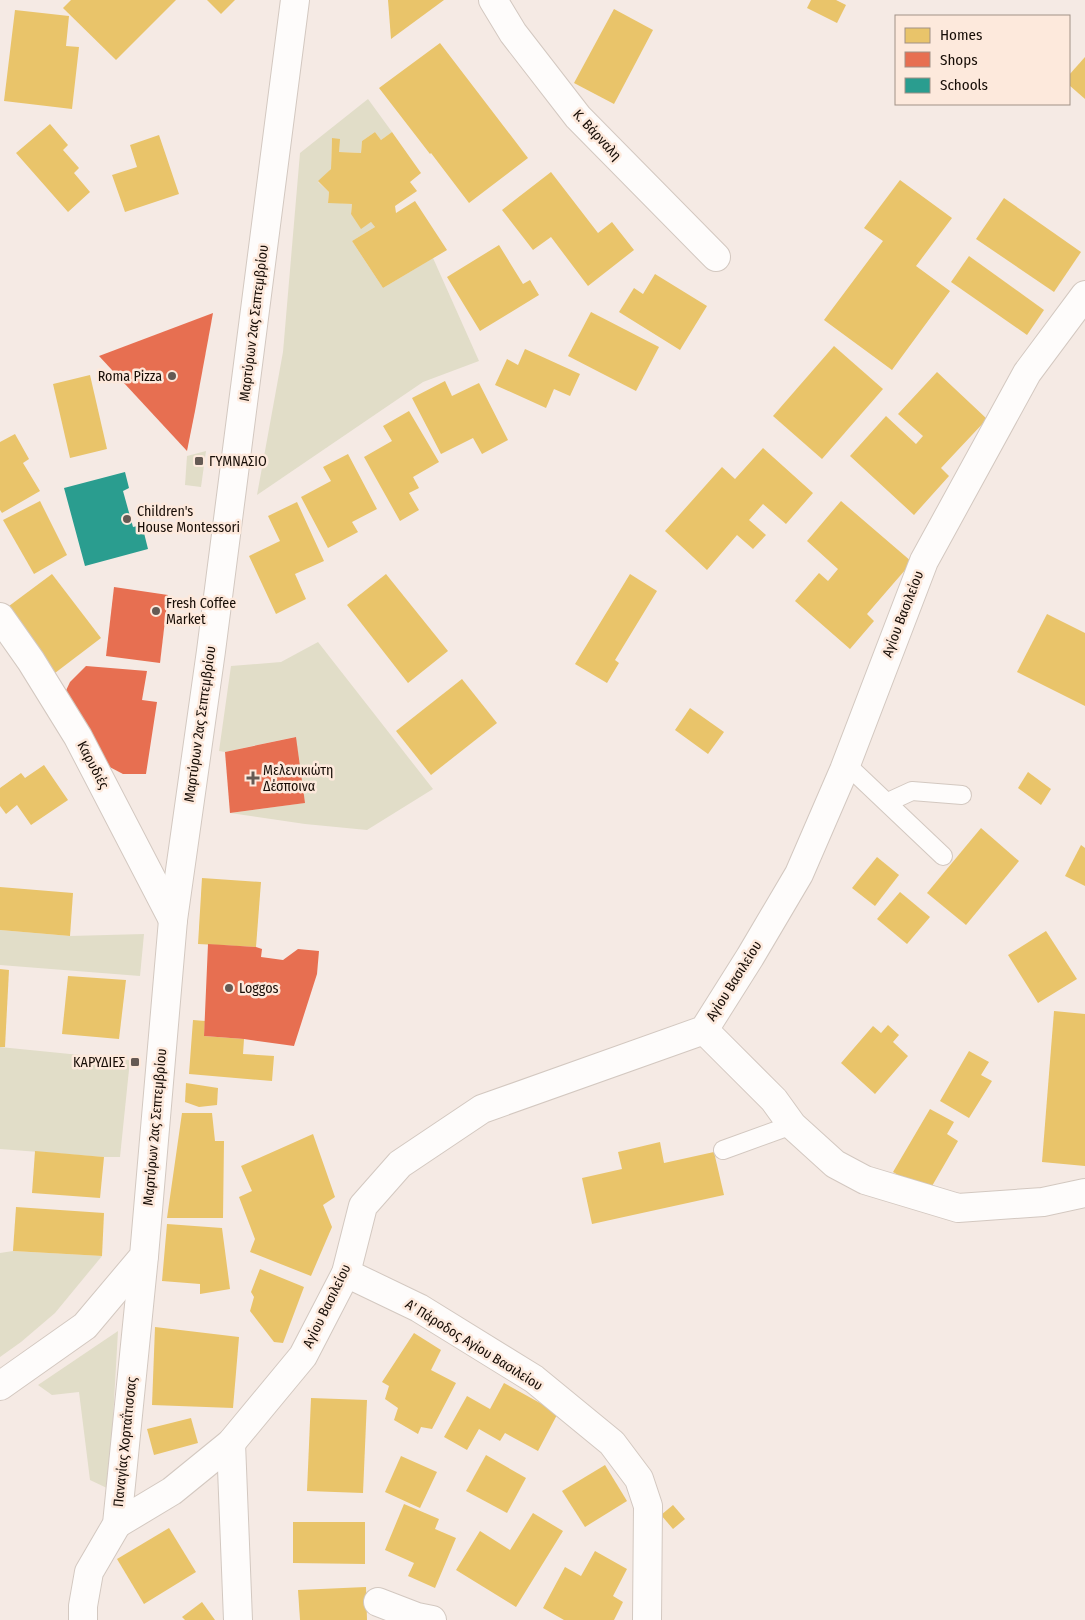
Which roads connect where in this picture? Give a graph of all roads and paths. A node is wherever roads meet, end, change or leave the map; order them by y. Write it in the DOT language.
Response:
graph roads {
  1 [pos="295,0"];
  2 [pos="493,0"];
  3 [pos="716,258"];
  4 [pos="1085,295"];
  5 [pos="0,617"];
  6 [pos="846,764"];
  7 [pos="962,795"];
  8 [pos="888,802"];
  9 [pos="943,856"];
  10 [pos="173,920"];
  11 [pos="704,1030"];
  12 [pos="792,1125"];
  13 [pos="724,1150"];
  14 [pos="1085,1193"];
  15 [pos="144,1256"];
  16 [pos="346,1273"];
  17 [pos="0,1386"];
  18 [pos="231,1443"];
  19 [pos="117,1524"];
  20 [pos="378,1602"];
  21 [pos="83,1620"];
  22 [pos="238,1620"];
  23 [pos="432,1620"];
  24 [pos="647,1620"];
  1 -- 10 [label="street, Μαρτύρων 2ας Σεπτεμβρίου"];
  2 -- 3 [label="street, Κ. Βάρναλη"];
  4 -- 6 [label="street, Αγίου Βασιλείου"];
  5 -- 10 [label="street, Καρυδιές"];
  6 -- 8 [label="lane"];
  6 -- 11 [label="street, Αγίου Βασιλείου"];
  7 -- 8 [label="lane"];
  8 -- 9 [label="lane"];
  10 -- 15 [label="street, Μαρτύρων 2ας Σεπτεμβρίου"];
  11 -- 12 [label="street"];
  11 -- 16 [label="street, Αγίου Βασιλείου"];
  12 -- 13 [label="lane"];
  12 -- 14 [label="street"];
  15 -- 17 [label="street"];
  15 -- 19 [label="street, Παναγίας Χορταΐτισσας"];
  16 -- 18 [label="street, Αγίου Βασιλείου"];
  16 -- 24 [label="street, Α' Πάροδος Αγίου Βασιλείου"];
  18 -- 19 [label="street, Αγίου Βασιλείου"];
  18 -- 22 [label="street"];
  19 -- 21 [label="street, Παναγίας Χορταΐτισσας"];
  20 -- 23 [label="street"];
}
